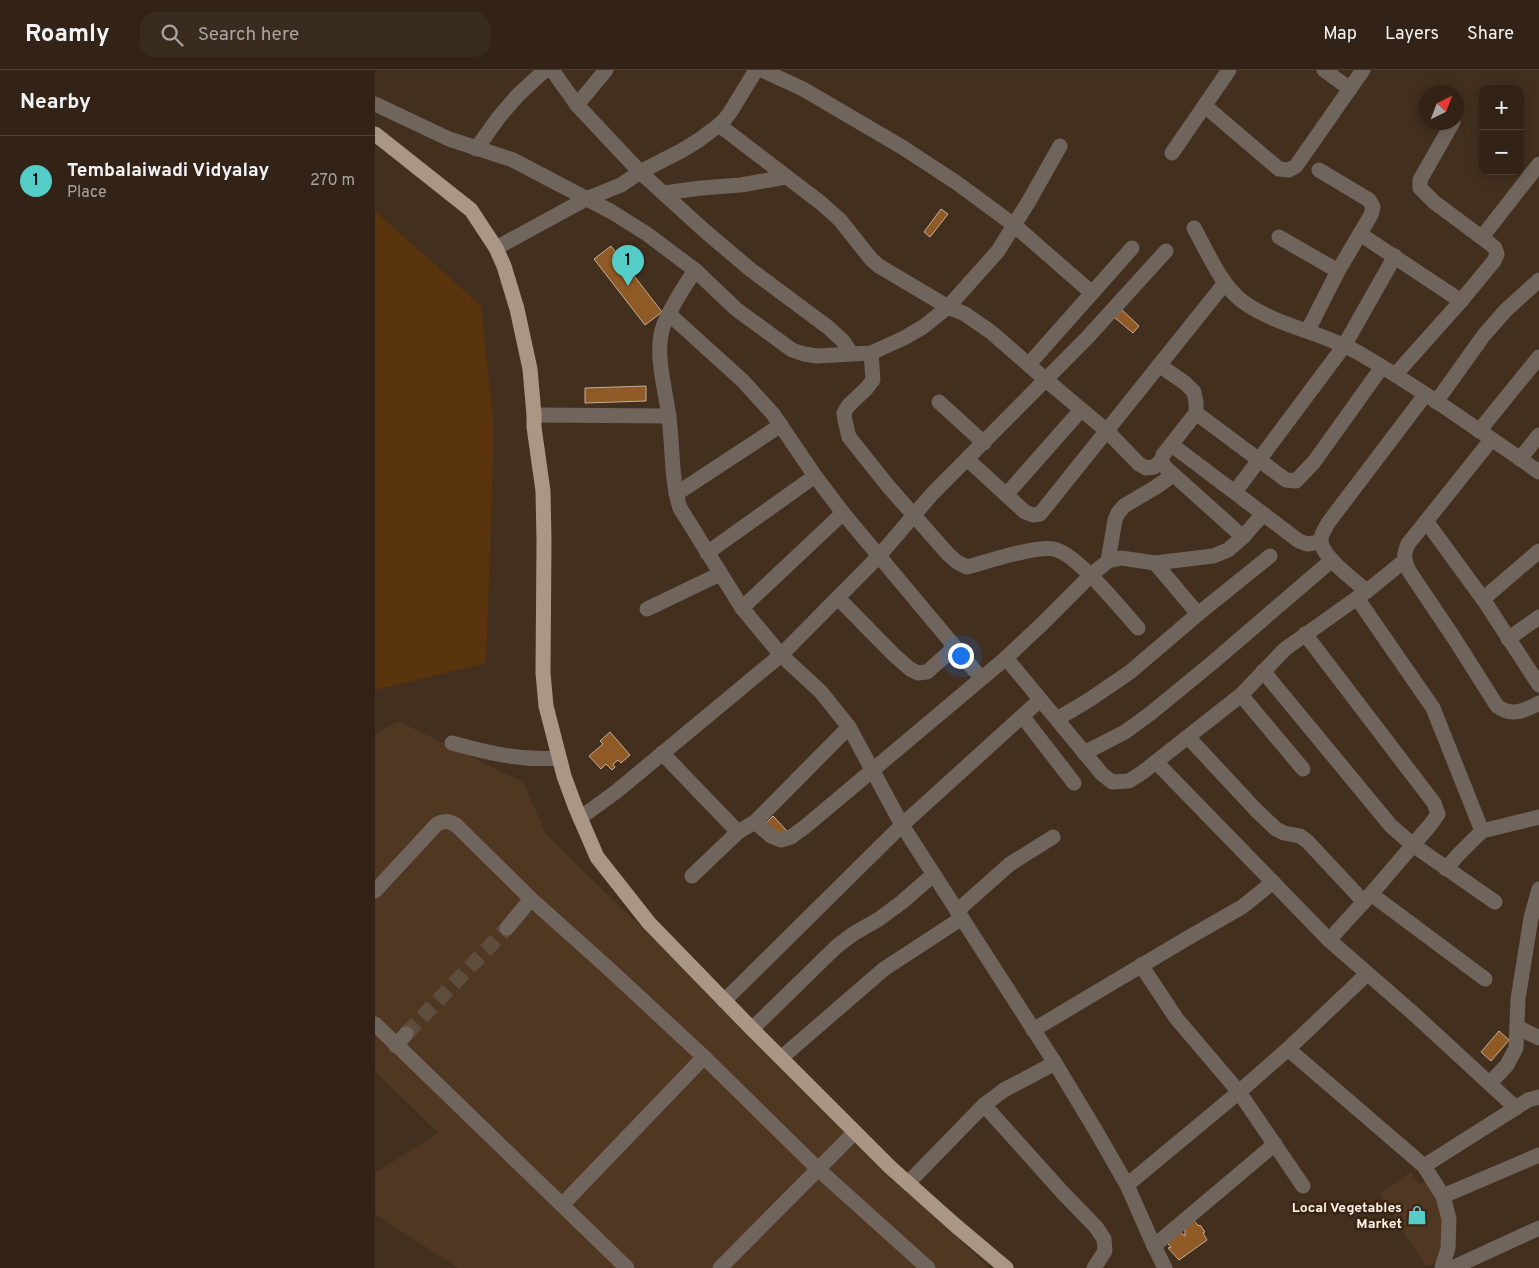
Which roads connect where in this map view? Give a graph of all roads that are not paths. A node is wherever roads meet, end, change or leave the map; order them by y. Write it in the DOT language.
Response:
graph roads {
  1 [pos="607,70"];
  2 [pos="756,70"];
  3 [pos="761,70"];
  4 [pos="1229,70"];
  5 [pos="1324,70"];
  6 [pos="1363,70"];
  7 [pos="554,72"];
  8 [pos="1350,89"];
  9 [pos="375,104"];
  10 [pos="577,105"];
  11 [pos="1205,106"];
  12 [pos="719,125"];
  13 [pos="1449,130"];
  14 [pos="375,134"];
  15 [pos="1060,146"];
  16 [pos="476,149"];
  17 [pos="1173,153"];
  18 [pos="1539,164"];
  19 [pos="1319,170"];
  20 [pos="640,172"];
  21 [pos="786,177"];
  22 [pos="664,193"];
  23 [pos="586,199"];
  24 [pos="1014,224"];
  25 [pos="1194,228"];
  26 [pos="1360,234"];
  27 [pos="1279,237"];
  28 [pos="1482,237"];
  29 [pos="496,248"];
  30 [pos="1132,248"];
  31 [pos="1166,251"];
  32 [pos="1395,256"];
  33 [pos="695,270"];
  34 [pos="1338,271"];
  35 [pos="1539,280"];
  36 [pos="1225,283"];
  37 [pos="1093,293"];
  38 [pos="1461,301"];
  39 [pos="948,307"];
  40 [pos="669,314"];
  41 [pos="1307,330"];
  42 [pos="1344,346"];
  43 [pos="851,353"];
  44 [pos="871,353"];
  45 [pos="1539,357"];
  46 [pos="1029,364"];
  47 [pos="1159,365"];
  48 [pos="1388,371"];
  49 [pos="1046,380"];
  50 [pos="1431,398"];
  51 [pos="939,402"];
  52 [pos="1081,410"];
  53 [pos="1195,413"];
  54 [pos="534,415"];
  55 [pos="669,416"];
  56 [pos="781,425"];
  57 [pos="1107,431"];
  58 [pos="1485,435"];
  59 [pos="1539,435"];
  60 [pos="984,444"];
  61 [pos="1172,444"];
  62 [pos="1520,459"];
  63 [pos="967,460"];
  64 [pos="1258,460"];
  65 [pos="1161,461"];
  66 [pos="1539,472"];
  67 [pos="1173,475"];
  68 [pos="815,476"];
  69 [pos="1235,492"];
  70 [pos="676,494"];
  71 [pos="1006,495"];
  72 [pos="843,513"];
  73 [pos="1263,514"];
  74 [pos="915,515"];
  75 [pos="1426,521"];
  76 [pos="1243,537"];
  77 [pos="1321,542"];
  78 [pos="1539,551"];
  79 [pos="707,553"];
  80 [pos="879,556"];
  81 [pos="1271,556"];
  82 [pos="1332,560"];
  83 [pos="1108,561"];
  84 [pos="1404,561"];
  85 [pos="1155,563"];
  86 [pos="720,574"];
  87 [pos="1091,575"];
  88 [pos="1362,595"];
  89 [pos="838,598"];
  90 [pos="1483,599"];
  91 [pos="742,608"];
  92 [pos="647,609"];
  93 [pos="1198,614"];
  94 [pos="1537,622"];
  95 [pos="1138,628"];
  96 [pos="1305,634"];
  97 [pos="1509,638"];
  98 [pos="955,647"];
  99 [pos="781,655"];
  100 [pos="1006,658"];
  101 [pos="1263,671"];
  102 [pos="981,678"];
  103 [pos="1539,685"];
  104 [pos="1241,695"];
  105 [pos="1040,700"];
  106 [pos="1539,704"];
  107 [pos="1023,717"];
  108 [pos="1057,720"];
  109 [pos="849,727"];
  110 [pos="1188,738"];
  111 [pos="452,743"];
  112 [pos="662,753"];
  113 [pos="1085,753"];
  114 [pos="559,758"];
  115 [pos="1156,762"];
  116 [pos="873,769"];
  117 [pos="1303,769"];
  118 [pos="1074,783"];
  119 [pos="1539,817"];
  120 [pos="580,818"];
  121 [pos="755,822"];
  122 [pos="902,825"];
  123 [pos="1482,831"];
  124 [pos="738,832"];
  125 [pos="1053,837"];
  126 [pos="1413,845"];
  127 [pos="1446,869"];
  128 [pos="933,874"];
  129 [pos="692,876"];
  130 [pos="1273,882"];
  131 [pos="1539,889"];
  132 [pos="375,892"];
  133 [pos="1368,898"];
  134 [pos="531,899"];
  135 [pos="1495,902"];
  136 [pos="959,914"];
  137 [pos="507,928"];
  138 [pos="1329,940"];
  139 [pos="1141,965"];
  140 [pos="1367,974"];
  141 [pos="1485,979"];
  142 [pos="724,1001"];
  143 [pos="375,1024"];
  144 [pos="1517,1028"];
  145 [pos="752,1029"];
  146 [pos="1033,1030"];
  147 [pos="406,1034"];
  148 [pos="1539,1038"];
  149 [pos="396,1046"];
  150 [pos="1288,1049"];
  151 [pos="704,1057"];
  152 [pos="781,1058"];
  153 [pos="1055,1063"];
  154 [pos="1489,1083"];
  155 [pos="1239,1092"];
  156 [pos="1539,1097"];
  157 [pos="984,1105"];
  158 [pos="1516,1108"];
  159 [pos="855,1132"];
  160 [pos="1275,1144"];
  161 [pos="1539,1155"];
  162 [pos="1424,1166"];
  163 [pos="819,1170"];
  164 [pos="908,1183"];
  165 [pos="1127,1185"];
  166 [pos="1303,1186"];
  167 [pos="1443,1196"];
  168 [pos="562,1205"];
  169 [pos="1539,1228"];
  170 [pos="1154,1246"];
  171 [pos="627,1268"];
  172 [pos="720,1268"];
  173 [pos="928,1268"];
  174 [pos="1006,1268"];
  175 [pos="1094,1268"];
  176 [pos="1165,1268"];
  177 [pos="1442,1268"];
  178 [pos="1452,1268"];
  1 -- 10 [label="street"];
  2 -- 12 [label="street"];
  3 -- 24 [label="street"];
  4 -- 11 [label="street"];
  5 -- 8 [label="street"];
  6 -- 8 [label="street"];
  7 -- 10 [label="street"];
  7 -- 16 [label="street"];
  8 -- 11 [label="street"];
  9 -- 16 [label="street"];
  10 -- 20 [label="street"];
  11 -- 17 [label="street"];
  12 -- 20 [label="street"];
  12 -- 21 [label="street"];
  13 -- 28 [label="street"];
  14 -- 29 [label="main road"];
  15 -- 24 [label="street"];
  16 -- 23 [label="street"];
  18 -- 28 [label="street"];
  19 -- 26 [label="street"];
  20 -- 22 [label="street"];
  20 -- 23 [label="street"];
  21 -- 22 [label="street"];
  21 -- 39 [label="street"];
  22 -- 43 [label="street"];
  23 -- 29 [label="street"];
  23 -- 33 [label="street"];
  24 -- 37 [label="street"];
  24 -- 39 [label="street"];
  25 -- 36 [label="street"];
  26 -- 32 [label="street"];
  26 -- 34 [label="street"];
  27 -- 34 [label="street"];
  28 -- 38 [label="street"];
  29 -- 54 [label="main road"];
  30 -- 37 [label="street"];
  31 -- 49 [label="street"];
  32 -- 38 [label="street"];
  32 -- 42 [label="street"];
  33 -- 40 [label="street"];
  33 -- 43 [label="street"];
  34 -- 41 [label="street"];
  35 -- 50 [label="street"];
  36 -- 41 [label="street"];
  36 -- 47 [label="street"];
  37 -- 46 [label="street"];
  38 -- 48 [label="street"];
  39 -- 44 [label="street"];
  39 -- 46 [label="street"];
  40 -- 55 [label="street"];
  40 -- 56 [label="street"];
  41 -- 42 [label="street"];
  42 -- 48 [label="street"];
  42 -- 64 [label="street"];
  43 -- 44 [label="street"];
  44 -- 74 [label="street"];
  45 -- 58 [label="street"];
  46 -- 49 [label="street"];
  47 -- 53 [label="street"];
  47 -- 57 [label="street"];
  48 -- 50 [label="street"];
  48 -- 64 [label="street"];
  49 -- 52 [label="street"];
  49 -- 60 [label="street"];
  50 -- 58 [label="street"];
  50 -- 77 [label="street"];
  51 -- 60 [label="street"];
  52 -- 57 [label="street"];
  52 -- 71 [label="street"];
  53 -- 61 [label="street"];
  53 -- 64 [label="street"];
  54 -- 55 [label="street"];
  54 -- 114 [label="main road"];
  55 -- 70 [label="street"];
  56 -- 68 [label="street"];
  56 -- 70 [label="street"];
  57 -- 65 [label="street"];
  57 -- 71 [label="street"];
  58 -- 62 [label="street"];
  58 -- 75 [label="street"];
  59 -- 62 [label="street"];
  60 -- 63 [label="street"];
  61 -- 65 [label="street"];
  61 -- 69 [label="street"];
  62 -- 66 [label="street"];
  63 -- 71 [label="street"];
  63 -- 74 [label="street"];
  64 -- 69 [label="street"];
  65 -- 67 [label="street"];
  67 -- 76 [label="street"];
  67 -- 83 [label="street"];
  68 -- 72 [label="street"];
  68 -- 79 [label="street"];
  69 -- 73 [label="street"];
  70 -- 79 [label="street"];
  72 -- 80 [label="street"];
  72 -- 91 [label="street"];
  73 -- 76 [label="street"];
  73 -- 77 [label="street"];
  74 -- 80 [label="street"];
  74 -- 87 [label="street"];
  75 -- 84 [label="street"];
  75 -- 90 [label="street"];
  76 -- 85 [label="street"];
  77 -- 82 [label="street"];
  78 -- 90 [label="street"];
  79 -- 86 [label="street"];
  80 -- 89 [label="street"];
  80 -- 98 [label="street"];
  81 -- 93 [label="street"];
  82 -- 88 [label="street"];
  82 -- 113 [label="street"];
  83 -- 85 [label="street"];
  83 -- 87 [label="street"];
  84 -- 88 [label="street"];
  84 -- 106 [label="street"];
  85 -- 93 [label="street"];
  86 -- 91 [label="street"];
  86 -- 92 [label="street"];
  87 -- 95 [label="street"];
  87 -- 100 [label="street"];
  88 -- 96 [label="street"];
  88 -- 123 [label="street"];
  89 -- 98 [label="street"];
  89 -- 99 [label="street"];
  90 -- 97 [label="street"];
  91 -- 99 [label="street"];
  93 -- 108 [label="street"];
  94 -- 97 [label="street"];
  96 -- 101 [label="street"];
  96 -- 126 [label="street"];
  97 -- 103 [label="street"];
  98 -- 102 [label="street"];
  99 -- 109 [label="street"];
  99 -- 112 [label="street"];
  100 -- 102 [label="street"];
  100 -- 105 [label="street"];
  101 -- 104 [label="street"];
  101 -- 126 [label="street"];
  102 -- 116 [label="street"];
  104 -- 110 [label="street"];
  104 -- 117 [label="street"];
  105 -- 107 [label="street"];
  105 -- 108 [label="street"];
  107 -- 118 [label="street"];
  107 -- 122 [label="street"];
  108 -- 113 [label="street"];
  109 -- 116 [label="street"];
  109 -- 121 [label="street"];
  110 -- 115 [label="street"];
  110 -- 133 [label="street"];
  111 -- 114 [label="street"];
  112 -- 120 [label="street"];
  112 -- 124 [label="street"];
  113 -- 115 [label="street"];
  114 -- 120 [label="main road"];
  115 -- 130 [label="street"];
  116 -- 121 [label="street"];
  116 -- 122 [label="street"];
  119 -- 123 [label="street"];
  120 -- 142 [label="main road"];
  121 -- 124 [label="street"];
  122 -- 128 [label="street"];
  122 -- 142 [label="street"];
  123 -- 127 [label="street"];
  124 -- 129 [label="street"];
  125 -- 136 [label="street"];
  126 -- 127 [label="street"];
  126 -- 133 [label="street"];
  127 -- 135 [label="street"];
  128 -- 136 [label="street"];
  128 -- 145 [label="street"];
  130 -- 138 [label="street"];
  130 -- 139 [label="street"];
  131 -- 144 [label="street"];
  132 -- 134 [label="street"];
  133 -- 138 [label="street"];
  133 -- 141 [label="street"];
  134 -- 137 [label="street"];
  134 -- 151 [label="street"];
  136 -- 146 [label="street"];
  136 -- 152 [label="street"];
  138 -- 140 [label="street"];
  139 -- 146 [label="street"];
  139 -- 155 [label="street"];
  140 -- 150 [label="street"];
  140 -- 154 [label="street"];
  142 -- 145 [label="main road"];
  143 -- 149 [label="street"];
  144 -- 148 [label="street"];
  144 -- 154 [label="street"];
  145 -- 152 [label="main road"];
  146 -- 153 [label="street"];
  147 -- 149 [label="street"];
  149 -- 168 [label="street"];
  150 -- 155 [label="street"];
  150 -- 162 [label="street"];
  151 -- 163 [label="street"];
  151 -- 168 [label="street"];
  152 -- 159 [label="main road"];
  153 -- 157 [label="street"];
  153 -- 165 [label="street"];
  154 -- 158 [label="street"];
  155 -- 160 [label="street"];
  155 -- 165 [label="street"];
  156 -- 158 [label="street"];
  157 -- 164 [label="street"];
  157 -- 175 [label="street"];
  158 -- 162 [label="street"];
  159 -- 163 [label="street"];
  159 -- 164 [label="main road"];
  160 -- 166 [label="street"];
  160 -- 170 [label="street"];
  161 -- 167 [label="street"];
  162 -- 167 [label="street"];
  163 -- 172 [label="street"];
  163 -- 173 [label="street"];
  164 -- 174 [label="main road"];
  165 -- 170 [label="street"];
  167 -- 177 [label="street"];
  168 -- 171 [label="street"];
  169 -- 178 [label="street"];
  170 -- 176 [label="street"];
}
